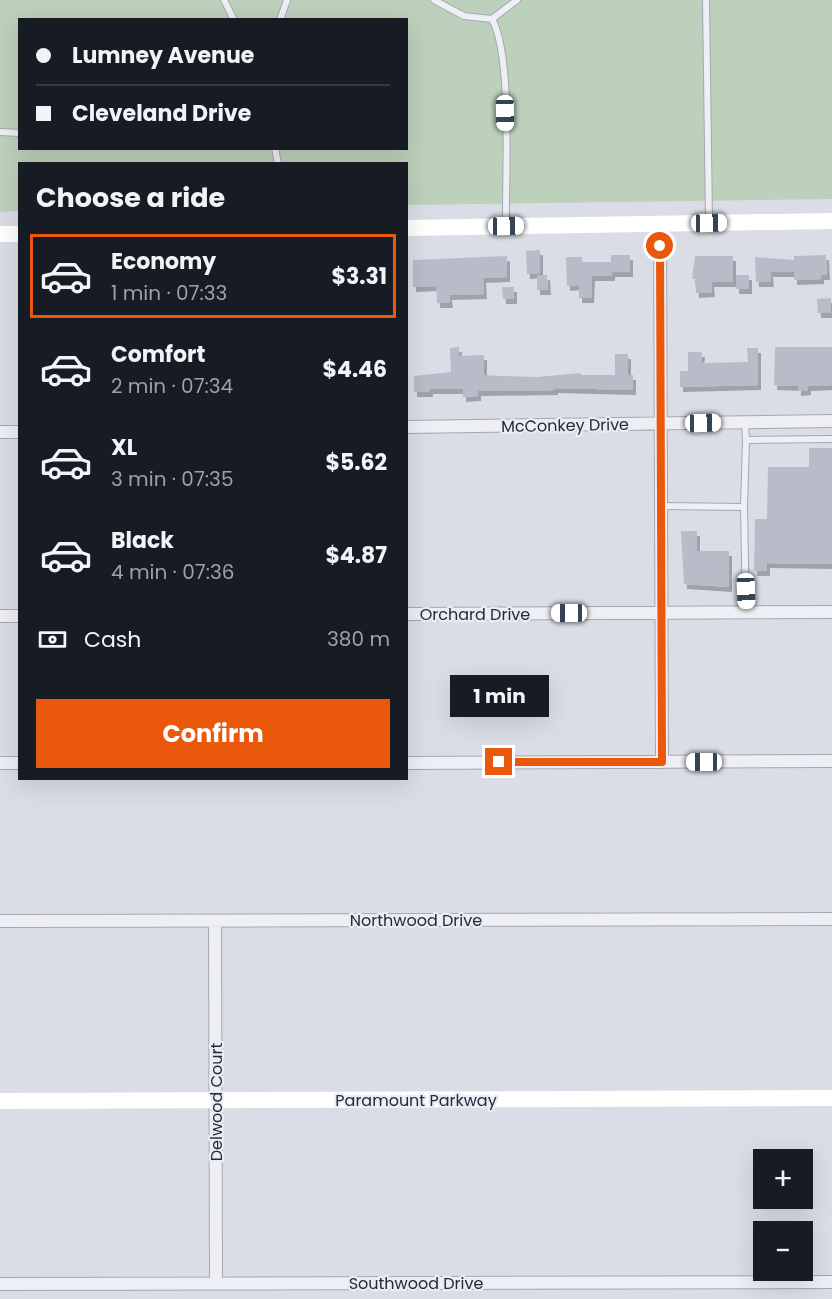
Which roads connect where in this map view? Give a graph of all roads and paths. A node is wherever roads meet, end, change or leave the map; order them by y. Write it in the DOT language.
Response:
graph roads {
  1 [pos="224,0"];
  2 [pos="287,0"];
  3 [pos="434,0"];
  4 [pos="517,0"];
  5 [pos="706,0"];
  6 [pos="233,18"];
  7 [pos="281,18"];
  8 [pos="492,19"];
  9 [pos="0,132"];
  10 [pos="18,133"];
  11 [pos="832,221"];
  12 [pos="709,223"];
  13 [pos="660,224"];
  14 [pos="506,226"];
  15 [pos="408,228"];
  16 [pos="0,234"];
  17 [pos="18,234"];
  18 [pos="832,421"];
  19 [pos="745,422"];
  20 [pos="661,424"];
  21 [pos="408,427"];
  22 [pos="0,432"];
  23 [pos="18,432"];
  24 [pos="832,439"];
  25 [pos="746,440"];
  26 [pos="661,506"];
  27 [pos="744,507"];
  28 [pos="832,612"];
  29 [pos="661,613"];
  30 [pos="746,613"];
  31 [pos="408,614"];
  32 [pos="0,616"];
  33 [pos="18,616"];
  34 [pos="832,761"];
  35 [pos="662,762"];
  36 [pos="0,763"];
  37 [pos="18,763"];
  38 [pos="408,763"];
  39 [pos="832,919"];
  40 [pos="0,921"];
  41 [pos="215,921"];
  42 [pos="832,1098"];
  43 [pos="0,1101"];
  44 [pos="216,1101"];
  45 [pos="832,1282"];
  46 [pos="216,1283"];
  47 [pos="0,1284"];
  1 -- 6 [label="lane"];
  2 -- 7 [label="lane"];
  3 -- 8 [label="lane"];
  4 -- 8 [label="lane"];
  5 -- 12 [label="lane"];
  8 -- 14 [label="lane"];
  9 -- 10 [label="lane"];
  11 -- 12 [label="street"];
  12 -- 13 [label="street"];
  13 -- 14 [label="street"];
  13 -- 20 [label="street"];
  14 -- 15 [label="street"];
  16 -- 17 [label="street"];
  18 -- 19 [label="street, McConkey Drive"];
  19 -- 20 [label="street, McConkey Drive"];
  19 -- 25 [label="lane"];
  20 -- 21 [label="street, McConkey Drive"];
  20 -- 26 [label="street"];
  22 -- 23 [label="street"];
  24 -- 25 [label="lane"];
  25 -- 27 [label="lane"];
  26 -- 27 [label="lane"];
  26 -- 29 [label="street"];
  27 -- 30 [label="lane"];
  28 -- 30 [label="street, Orchard Drive"];
  29 -- 30 [label="street, Orchard Drive"];
  29 -- 31 [label="street, Orchard Drive"];
  29 -- 35 [label="street"];
  32 -- 33 [label="street"];
  34 -- 35 [label="street"];
  35 -- 38 [label="street"];
  36 -- 37 [label="street"];
  39 -- 41 [label="street, Northwood Drive"];
  40 -- 41 [label="street, Northwood Drive"];
  41 -- 44 [label="street, Delwood Court"];
  42 -- 44 [label="street, Paramount Parkway"];
  43 -- 44 [label="street, Paramount Parkway"];
  44 -- 46 [label="street, Delwood Court"];
  45 -- 46 [label="street, Southwood Drive"];
  46 -- 47 [label="street, Southwood Drive"];
}
